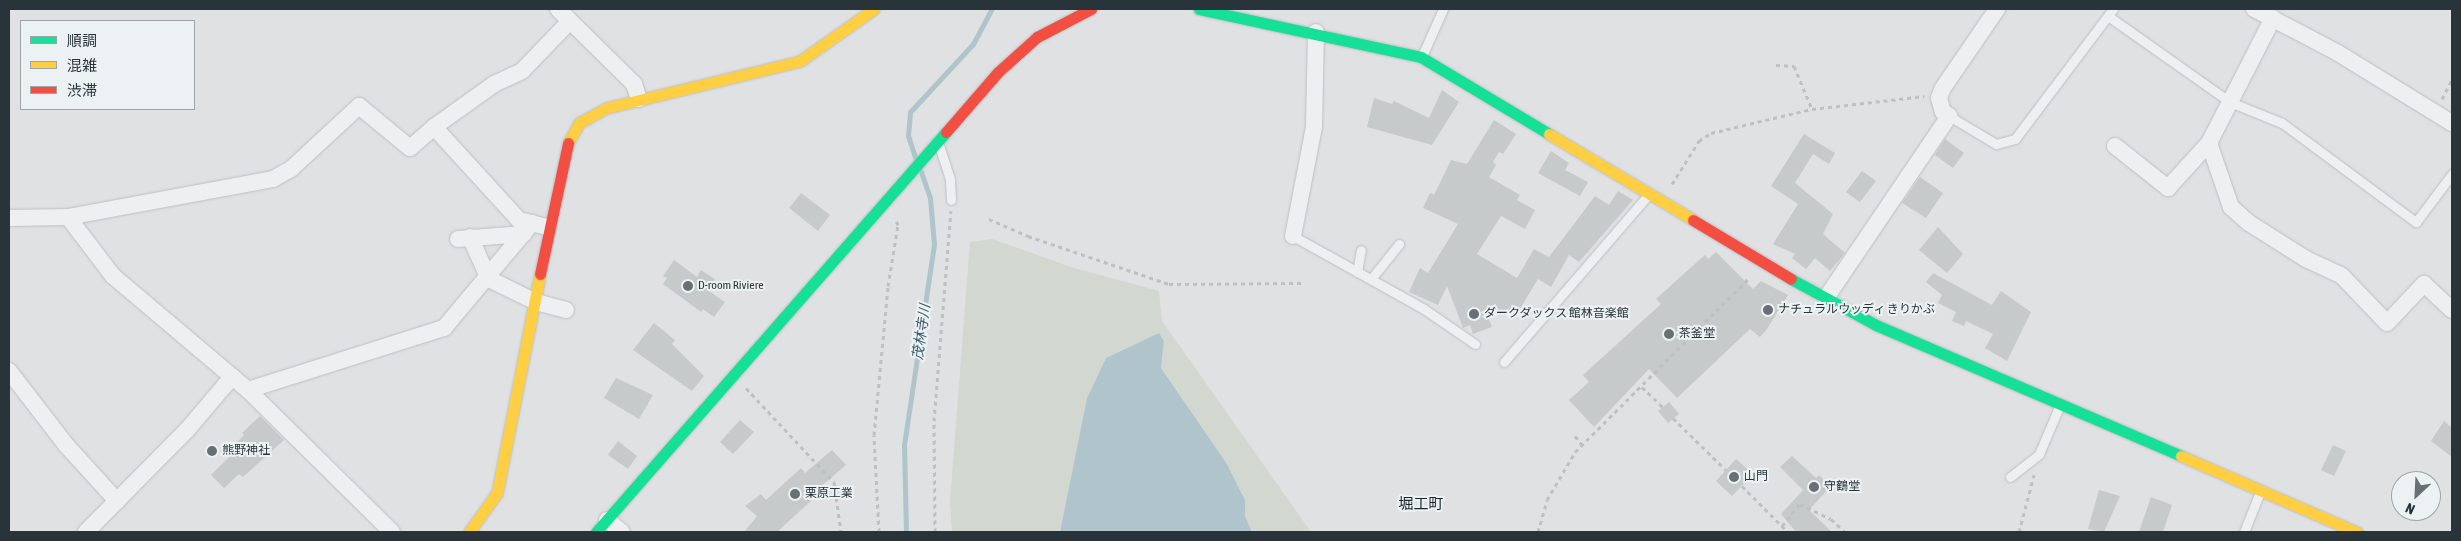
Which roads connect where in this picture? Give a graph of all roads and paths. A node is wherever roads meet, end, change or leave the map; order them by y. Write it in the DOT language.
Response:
graph roads {
  1 [pos="558,9"];
  2 [pos="874,9"];
  3 [pos="1091,9"];
  4 [pos="1199,9"];
  5 [pos="1443,9"];
  6 [pos="1997,9"];
  7 [pos="2254,9"];
  8 [pos="2111,12"];
  9 [pos="2273,18"];
  10 [pos="569,22"];
  11 [pos="1316,32"];
  12 [pos="1421,58"];
  13 [pos="1776,65"];
  14 [pos="2452,79"];
  15 [pos="1939,98"];
  16 [pos="639,99"];
  17 [pos="2230,102"];
  18 [pos="1812,109"];
  19 [pos="2435,113"];
  20 [pos="1949,116"];
  21 [pos="2452,123"];
  22 [pos="434,127"];
  23 [pos="937,139"];
  24 [pos="2209,143"];
  25 [pos="2115,146"];
  26 [pos="2452,174"];
  27 [pos="1649,193"];
  28 [pos="1666,193"];
  29 [pos="951,200"];
  30 [pos="892,211"];
  31 [pos="68,217"];
  32 [pos="9,218"];
  33 [pos="989,219"];
  34 [pos="535,228"];
  35 [pos="1293,236"];
  36 [pos="1399,244"];
  37 [pos="1361,250"];
  38 [pos="1750,266"];
  39 [pos="1357,272"];
  40 [pos="489,279"];
  41 [pos="1371,279"];
  42 [pos="1303,283"];
  43 [pos="1826,298"];
  44 [pos="536,302"];
  45 [pos="566,310"];
  46 [pos="2452,310"];
  47 [pos="1475,344"];
  48 [pos="1504,362"];
  49 [pos="9,371"];
  50 [pos="732,373"];
  51 [pos="232,377"];
  52 [pos="1642,387"];
  53 [pos="248,390"];
  54 [pos="1663,407"];
  55 [pos="2059,407"];
  56 [pos="1673,418"];
  57 [pos="1575,436"];
  58 [pos="1582,445"];
  59 [pos="2038,454"];
  60 [pos="1726,470"];
  61 [pos="2010,477"];
  62 [pos="1742,486"];
  63 [pos="2260,492"];
  64 [pos="117,501"];
  65 [pos="602,526"];
  66 [pos="1782,526"];
  67 [pos="86,532"];
  68 [pos="392,532"];
  69 [pos="469,532"];
  70 [pos="622,532"];
  71 [pos="841,532"];
  72 [pos="879,532"];
  73 [pos="935,532"];
  74 [pos="1538,532"];
  75 [pos="1788,532"];
  76 [pos="1845,532"];
  77 [pos="2019,532"];
  78 [pos="2244,532"];
  79 [pos="2357,532"];
  1 -- 10 [label="street"];
  2 -- 16 [label="street"];
  3 -- 23 [label="street"];
  4 -- 11 [label="street"];
  5 -- 12 [label="lane"];
  6 -- 15 [label="street"];
  7 -- 9 [label="street"];
  8 -- 17 [label="lane"];
  8 -- 20 [label="lane"];
  9 -- 17 [label="street"];
  9 -- 19 [label="street"];
  10 -- 16 [label="street"];
  10 -- 22 [label="street"];
  11 -- 12 [label="street"];
  11 -- 35 [label="street"];
  12 -- 27 [label="street"];
  13 -- 18 [label="path"];
  14 -- 19 [label="path"];
  15 -- 18 [label="path"];
  15 -- 20 [label="street"];
  16 -- 34 [label="street"];
  17 -- 24 [label="street"];
  17 -- 26 [label="lane"];
  18 -- 28 [label="path"];
  19 -- 21 [label="street"];
  20 -- 43 [label="street"];
  22 -- 31 [label="street"];
  22 -- 34 [label="street"];
  23 -- 29 [label="lane"];
  23 -- 50 [label="street"];
  24 -- 25 [label="street"];
  24 -- 46 [label="street"];
  27 -- 43 [label="street"];
  27 -- 48 [label="lane"];
  29 -- 73 [label="path"];
  30 -- 72 [label="path"];
  31 -- 32 [label="street"];
  31 -- 51 [label="street"];
  33 -- 42 [label="path"];
  34 -- 40 [label="street"];
  34 -- 40 [label="street"];
  34 -- 44 [label="street"];
  35 -- 39 [label="lane"];
  36 -- 41 [label="lane"];
  37 -- 39 [label="lane"];
  38 -- 52 [label="path"];
  39 -- 41 [label="lane"];
  40 -- 44 [label="street"];
  40 -- 53 [label="street"];
  41 -- 47 [label="lane"];
  43 -- 55 [label="street"];
  44 -- 45 [label="street"];
  44 -- 69 [label="street"];
  49 -- 64 [label="street"];
  50 -- 65 [label="street"];
  50 -- 71 [label="path"];
  51 -- 53 [label="street"];
  51 -- 64 [label="street"];
  52 -- 54 [label="path"];
  52 -- 58 [label="path"];
  53 -- 68 [label="street"];
  55 -- 59 [label="lane"];
  55 -- 63 [label="street"];
  56 -- 60 [label="path"];
  57 -- 58 [label="path"];
  58 -- 74 [label="path"];
  59 -- 61 [label="lane"];
  59 -- 77 [label="path"];
  62 -- 66 [label="path"];
  63 -- 78 [label="lane"];
  63 -- 79 [label="street"];
  64 -- 67 [label="street"];
  65 -- 70 [label="street"];
  66 -- 75 [label="path"];
  66 -- 76 [label="path"];
}
